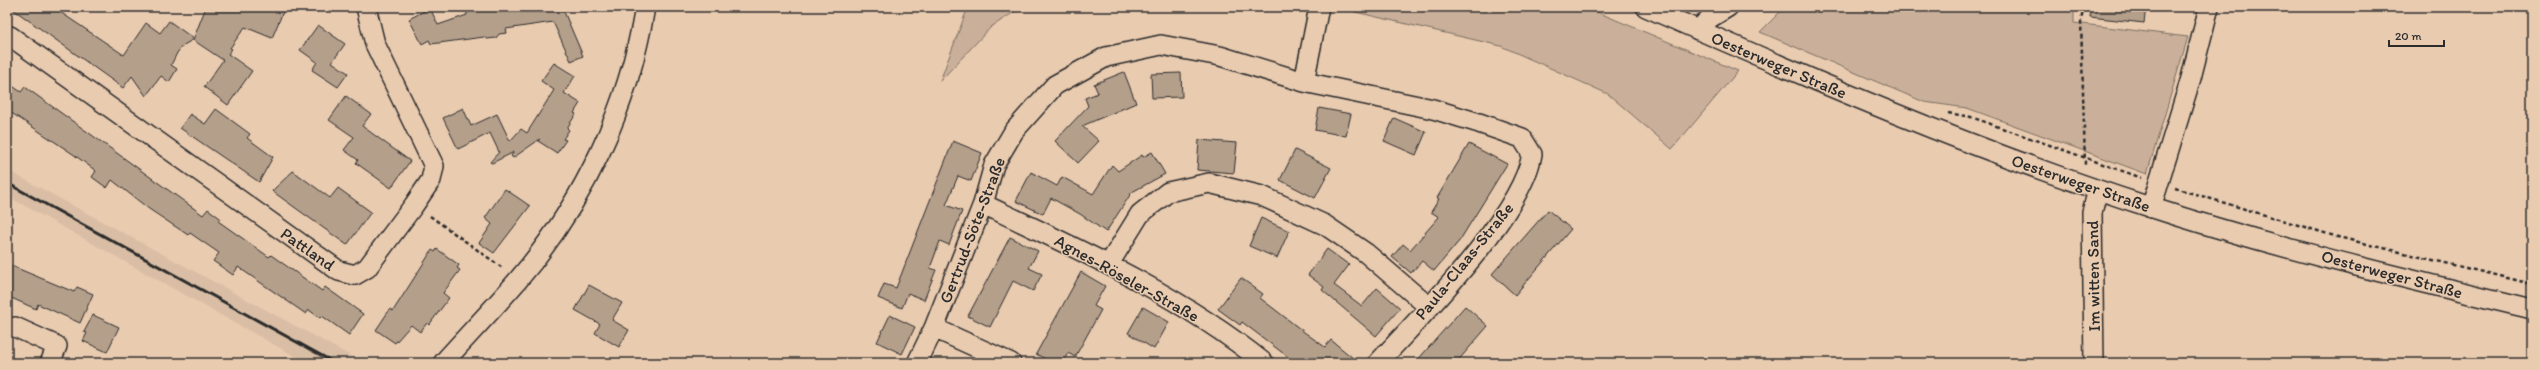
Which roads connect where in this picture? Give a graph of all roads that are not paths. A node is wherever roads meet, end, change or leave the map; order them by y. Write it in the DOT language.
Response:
graph roads {
  1 [pos="366,7"];
  2 [pos="645,7"];
  3 [pos="1320,7"];
  4 [pos="1646,7"];
  5 [pos="1728,7"];
  6 [pos="2209,7"];
  7 [pos="1698,30"];
  8 [pos="10,36"];
  9 [pos="1304,82"];
  10 [pos="2098,190"];
  11 [pos="983,204"];
  12 [pos="2151,208"];
  13 [pos="1109,264"];
  14 [pos="1429,307"];
  15 [pos="2532,309"];
  16 [pos="15,327"];
  17 [pos="934,328"];
  18 [pos="50,363"];
  19 [pos="443,363"];
  20 [pos="917,363"];
  21 [pos="1011,363"];
  22 [pos="1264,363"];
  23 [pos="1378,363"];
  24 [pos="2094,363"];
  1 -- 8 [label="street, Pattland"];
  2 -- 19 [label="street"];
  3 -- 9 [label="street"];
  4 -- 7 [label="street, Oesterweger Straße"];
  5 -- 7 [label="street"];
  6 -- 12 [label="street"];
  7 -- 10 [label="street, Oesterweger Straße"];
  9 -- 11 [label="street, Gertrud-Söte-Straße"];
  9 -- 14 [label="street, Paula-Claas-Straße"];
  10 -- 12 [label="street, Oesterweger Straße"];
  10 -- 24 [label="street, Im witten Sand"];
  11 -- 13 [label="street, Agnes-Röseler-Straße"];
  11 -- 17 [label="street, Gertrud-Söte-Straße"];
  12 -- 15 [label="street, Oesterweger Straße"];
  13 -- 14 [label="street"];
  13 -- 22 [label="street, Agnes-Röseler-Straße"];
  14 -- 23 [label="street, Paula-Claas-Straße"];
  16 -- 18 [label="street"];
  17 -- 20 [label="street, Gertrud-Söte-Straße"];
  17 -- 21 [label="street"];
}
